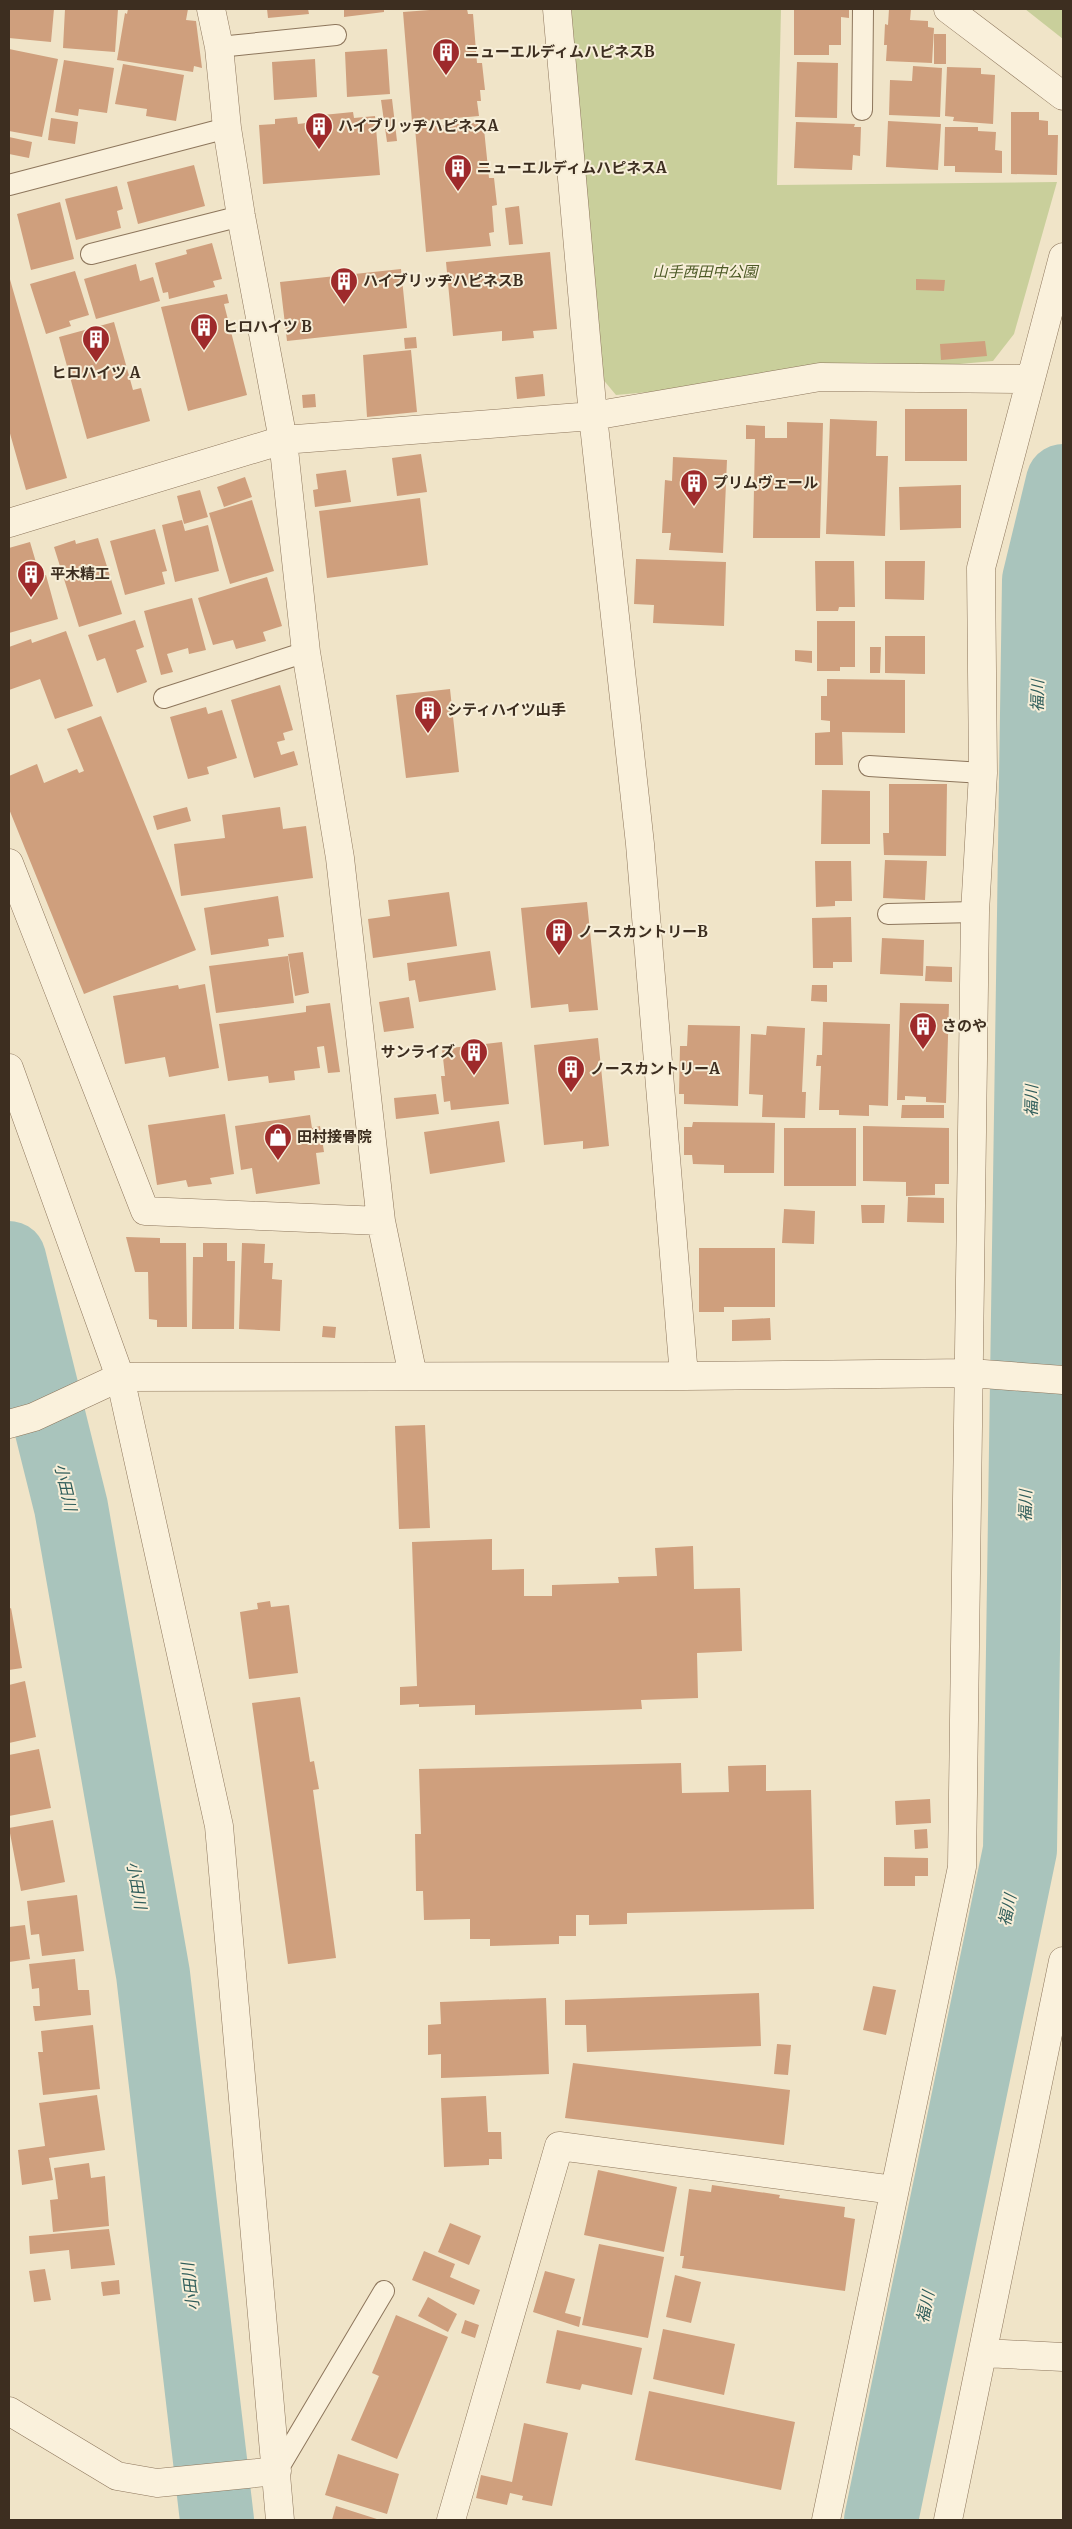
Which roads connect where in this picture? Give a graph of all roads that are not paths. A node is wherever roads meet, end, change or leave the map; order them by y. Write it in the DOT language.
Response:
graph roads {
  1 [pos="211,9"];
  2 [pos="557,9"];
  3 [pos="863,9"];
  4 [pos="948,9"];
  5 [pos="336,35"];
  6 [pos="218,47"];
  7 [pos="1063,96"];
  8 [pos="862,110"];
  9 [pos="227,128"];
  10 [pos="9,185"];
  11 [pos="241,216"];
  12 [pos="91,254"];
  13 [pos="1063,257"];
  14 [pos="1030,379"];
  15 [pos="593,416"];
  16 [pos="283,440"];
  17 [pos="9,523"];
  18 [pos="306,652"];
  19 [pos="164,698"];
  20 [pos="869,766"];
  21 [pos="983,773"];
  22 [pos="9,863"];
  23 [pos="975,912"];
  24 [pos="888,914"];
  25 [pos="9,1068"];
  26 [pos="381,1221"];
  27 [pos="979,1374"];
  28 [pos="413,1376"];
  29 [pos="684,1376"];
  30 [pos="115,1380"];
  31 [pos="1063,1380"];
  32 [pos="21,1420"];
  33 [pos="1063,1961"];
  34 [pos="894,2190"];
  35 [pos="384,2291"];
  36 [pos="984,2353"];
  37 [pos="1063,2357"];
  38 [pos="9,2412"];
  39 [pos="268,2472"];
  40 [pos="280,2520"];
  41 [pos="451,2520"];
  42 [pos="826,2520"];
  43 [pos="948,2520"];
  1 -- 6 [label="street"];
  2 -- 15 [label="street"];
  3 -- 8 [label="lane"];
  4 -- 7 [label="street"];
  5 -- 6 [label="lane"];
  6 -- 9 [label="street"];
  9 -- 10 [label="lane"];
  9 -- 11 [label="street"];
  11 -- 12 [label="lane"];
  11 -- 16 [label="street"];
  13 -- 14 [label="street"];
  14 -- 15 [label="street"];
  14 -- 21 [label="street"];
  15 -- 16 [label="street"];
  15 -- 29 [label="street"];
  16 -- 17 [label="street"];
  16 -- 18 [label="street"];
  18 -- 19 [label="lane"];
  18 -- 26 [label="street"];
  20 -- 21 [label="lane"];
  21 -- 23 [label="street"];
  22 -- 26 [label="street"];
  23 -- 24 [label="lane"];
  23 -- 27 [label="street"];
  25 -- 30 [label="street"];
  26 -- 28 [label="street"];
  27 -- 29 [label="street"];
  27 -- 31 [label="street"];
  27 -- 34 [label="street"];
  28 -- 29 [label="street"];
  28 -- 30 [label="street"];
  30 -- 32 [label="street"];
  30 -- 39 [label="street"];
  33 -- 36 [label="street"];
  34 -- 41 [label="street"];
  34 -- 42 [label="street"];
  35 -- 39 [label="lane"];
  36 -- 37 [label="street"];
  36 -- 43 [label="street"];
  38 -- 39 [label="street"];
  39 -- 40 [label="street"];
}
